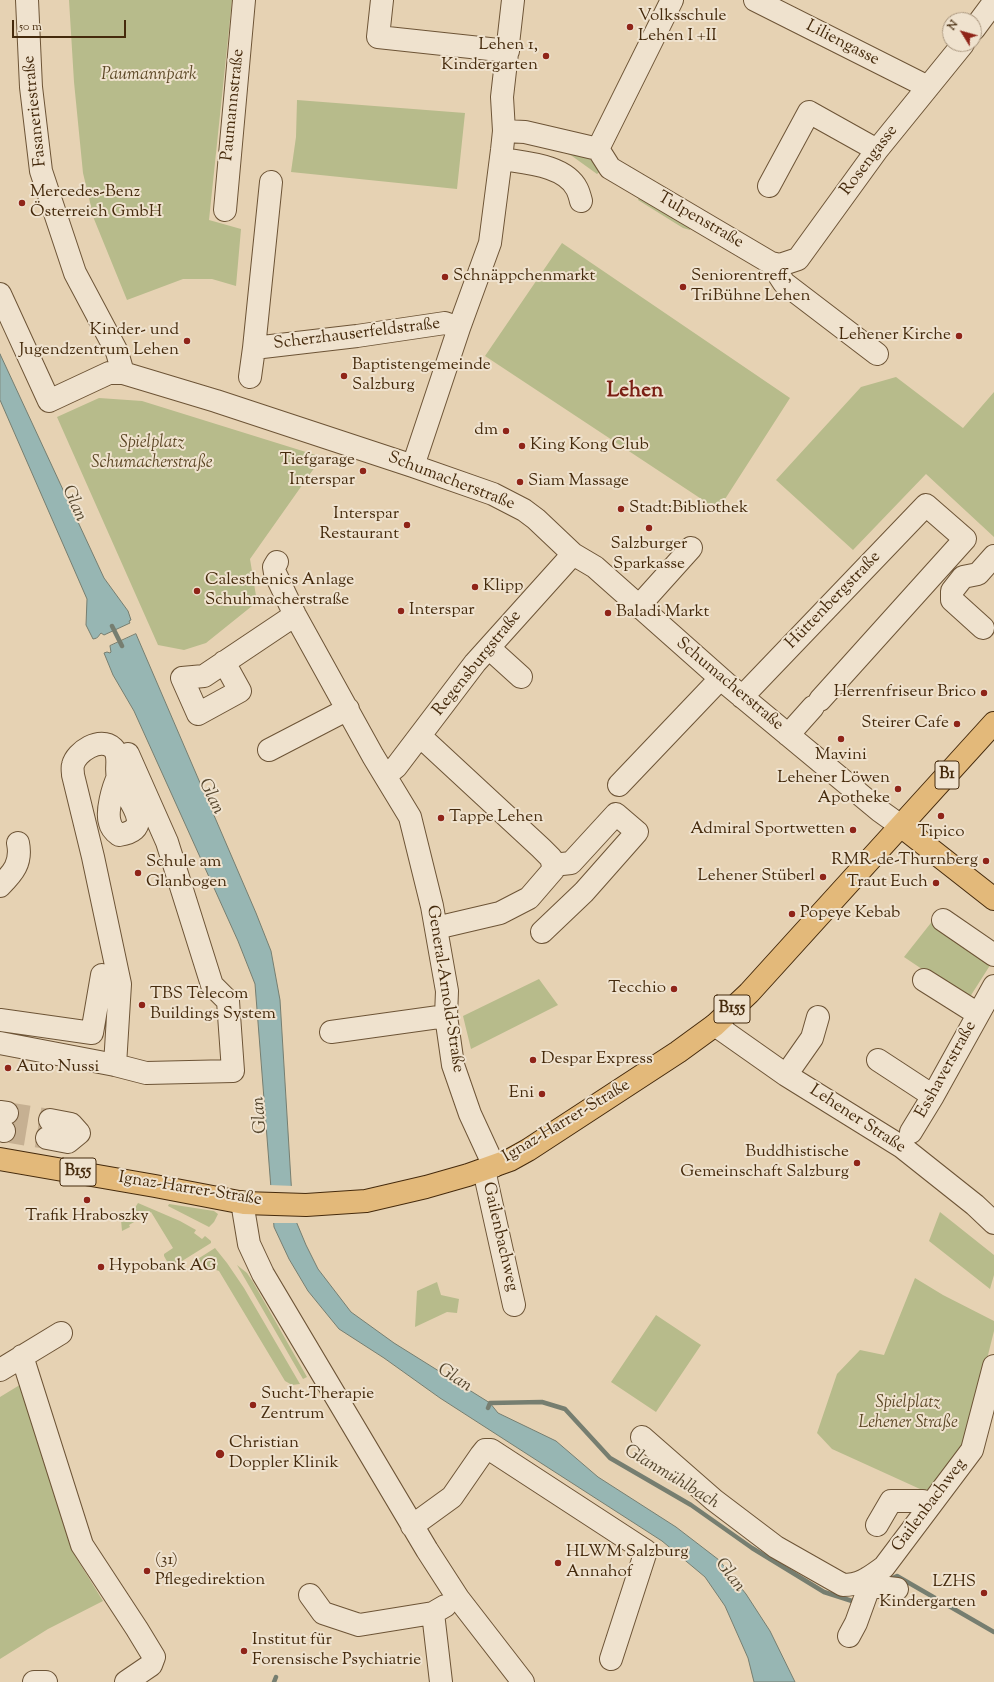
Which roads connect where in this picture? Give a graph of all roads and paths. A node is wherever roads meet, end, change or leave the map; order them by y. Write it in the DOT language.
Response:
graph roads {
  1 [pos="27,0"];
  2 [pos="244,0"];
  3 [pos="382,0"];
  4 [pos="513,0"];
  5 [pos="672,0"];
  6 [pos="755,0"];
  7 [pos="994,2"];
  8 [pos="982,18"];
  9 [pos="508,51"];
  10 [pos="956,52"];
  11 [pos="928,87"];
  12 [pos="504,131"];
  13 [pos="598,149"];
  14 [pos="877,150"];
  15 [pos="502,159"];
  16 [pos="271,182"];
  17 [pos="769,186"];
  18 [pos="581,201"];
  19 [pos="225,210"];
  20 [pos="771,263"];
  21 [pos="0,294"];
  22 [pos="459,328"];
  23 [pos="254,348"];
  24 [pos="877,354"];
  25 [pos="123,373"];
  26 [pos="250,377"];
  27 [pos="413,466"];
  28 [pos="691,548"];
  29 [pos="574,554"];
  30 [pos="994,556"];
  31 [pos="277,562"];
  32 [pos="285,603"];
  33 [pos="638,607"];
  34 [pos="983,628"];
  35 [pos="489,648"];
  36 [pos="224,662"];
  37 [pos="521,677"];
  38 [pos="720,679"];
  39 [pos="742,697"];
  40 [pos="348,709"];
  41 [pos="994,723"];
  42 [pos="788,735"];
  43 [pos="420,736"];
  44 [pos="270,750"];
  45 [pos="128,754"];
  46 [pos="385,776"];
  47 [pos="118,777"];
  48 [pos="619,785"];
  49 [pos="900,826"];
  50 [pos="18,843"];
  51 [pos="553,865"];
  52 [pos="0,886"];
  53 [pos="994,899"];
  54 [pos="943,920"];
  55 [pos="436,928"];
  56 [pos="542,932"];
  57 [pos="994,955"];
  58 [pos="102,975"];
  59 [pos="924,980"];
  60 [pos="994,986"];
  61 [pos="978,1014"];
  62 [pos="446,1016"];
  63 [pos="818,1017"];
  64 [pos="0,1020"];
  65 [pos="715,1025"];
  66 [pos="331,1032"];
  67 [pos="0,1043"];
  68 [pos="878,1060"];
  69 [pos="116,1065"];
  70 [pos="786,1075"];
  71 [pos="933,1096"];
  72 [pos="911,1132"];
  73 [pos="0,1159"];
  74 [pos="489,1168"];
  75 [pos="251,1203"];
  76 [pos="994,1223"];
  77 [pos="514,1305"];
  78 [pos="61,1333"];
  79 [pos="22,1356"];
  80 [pos="994,1366"];
  81 [pos="0,1370"];
  82 [pos="642,1437"];
  83 [pos="902,1488"];
  84 [pos="926,1503"];
  85 [pos="876,1525"];
  86 [pos="412,1526"];
  87 [pos="876,1587"];
  88 [pos="310,1595"];
  89 [pos="458,1598"];
  90 [pos="434,1614"];
  91 [pos="849,1636"];
  92 [pos="611,1660"];
  93 [pos="34,1682"];
  94 [pos="46,1682"];
  95 [pos="126,1682"];
  96 [pos="441,1682"];
  97 [pos="523,1682"];
  1 -- 25 [label="street, Fasaneriestraße"];
  2 -- 19 [label="street, Paumannstraße"];
  3 -- 9 [label="street"];
  4 -- 9 [label="street, Scherzhauserfeldstraße"];
  5 -- 13 [label="street"];
  6 -- 11 [label="street, Liliengasse"];
  7 -- 8 [label="street"];
  9 -- 12 [label="street, Scherzhauserfeldstraße"];
  10 -- 11 [label="street, Rosengasse"];
  11 -- 14 [label="street, Rosengasse"];
  12 -- 13 [label="street"];
  12 -- 15 [label="street, Scherzhauserfeldstraße"];
  13 -- 20 [label="street, Tulpenstraße"];
  14 -- 17 [label="street"];
  14 -- 20 [label="street, Rosengasse"];
  15 -- 18 [label="street"];
  15 -- 22 [label="street, Scherzhauserfeldstraße"];
  16 -- 23 [label="street, Scherzhauserfeldstraße"];
  20 -- 24 [label="street, Tulpenstraße"];
  21 -- 25 [label="street, Schumacherstraße"];
  22 -- 23 [label="street, Scherzhauserfeldstraße"];
  22 -- 27 [label="street, Scherzhauserfeldstraße"];
  23 -- 26 [label="street, Scherzhauserfeldstraße"];
  25 -- 27 [label="street, Schumacherstraße"];
  27 -- 29 [label="street, Schumacherstraße"];
  28 -- 33 [label="street"];
  29 -- 33 [label="street, Schumacherstraße"];
  29 -- 35 [label="street, Regensburgstraße"];
  30 -- 34 [label="street"];
  31 -- 32 [label="street, General-Arnold-Straße"];
  32 -- 36 [label="street"];
  32 -- 40 [label="street, General-Arnold-Straße"];
  33 -- 38 [label="street, Schumacherstraße"];
  35 -- 37 [label="street"];
  35 -- 43 [label="street, Regensburgstraße"];
  38 -- 39 [label="street, Schumacherstraße"];
  38 -- 48 [label="street"];
  39 -- 42 [label="street, Schumacherstraße"];
  39 -- 42 [label="street, Hüttenbergstraße"];
  40 -- 44 [label="street"];
  40 -- 46 [label="street, General-Arnold-Straße"];
  41 -- 49 [label="main road, Ignaz-Harrer-Straße / B1"];
  42 -- 49 [label="street, Schumacherstraße"];
  43 -- 46 [label="street, Regensburgstraße"];
  43 -- 51 [label="street"];
  45 -- 69 [label="street"];
  46 -- 55 [label="street, General-Arnold-Straße"];
  47 -- 69 [label="street"];
  49 -- 53 [label="main road"];
  49 -- 65 [label="main road, Ignaz-Harrer-Straße / B155"];
  50 -- 52 [label="street"];
  51 -- 55 [label="street"];
  51 -- 56 [label="street"];
  54 -- 57 [label="street"];
  55 -- 62 [label="street, General-Arnold-Straße"];
  58 -- 64 [label="street"];
  59 -- 61 [label="street"];
  60 -- 61 [label="street, Esshaverstraße"];
  61 -- 71 [label="street, Esshaverstraße"];
  62 -- 66 [label="street"];
  62 -- 74 [label="street, General-Arnold-Straße"];
  63 -- 70 [label="street"];
  65 -- 70 [label="street, Lehener Straße"];
  65 -- 74 [label="main road, Ignaz-Harrer-Straße / B155"];
  67 -- 69 [label="street"];
  68 -- 71 [label="street"];
  70 -- 76 [label="street, Lehener Straße"];
  71 -- 72 [label="street, Esshaverstraße"];
  73 -- 75 [label="main road, Ignaz-Harrer-Straße / B155"];
  74 -- 75 [label="main road, Ignaz-Harrer-Straße / B155"];
  74 -- 77 [label="street, Gailenbachweg"];
  75 -- 86 [label="street"];
  78 -- 79 [label="street"];
  79 -- 81 [label="street"];
  79 -- 95 [label="street"];
  80 -- 84 [label="street, Gailenbachweg"];
  82 -- 87 [label="street, Gailenbachweg"];
  83 -- 84 [label="street"];
  84 -- 85 [label="street"];
  84 -- 87 [label="street, Gailenbachweg"];
  86 -- 89 [label="street"];
  86 -- 92 [label="street"];
  87 -- 91 [label="street"];
  88 -- 90 [label="street"];
  89 -- 90 [label="street"];
  89 -- 97 [label="street"];
  90 -- 96 [label="street"];
  93 -- 94 [label="street"];
}
